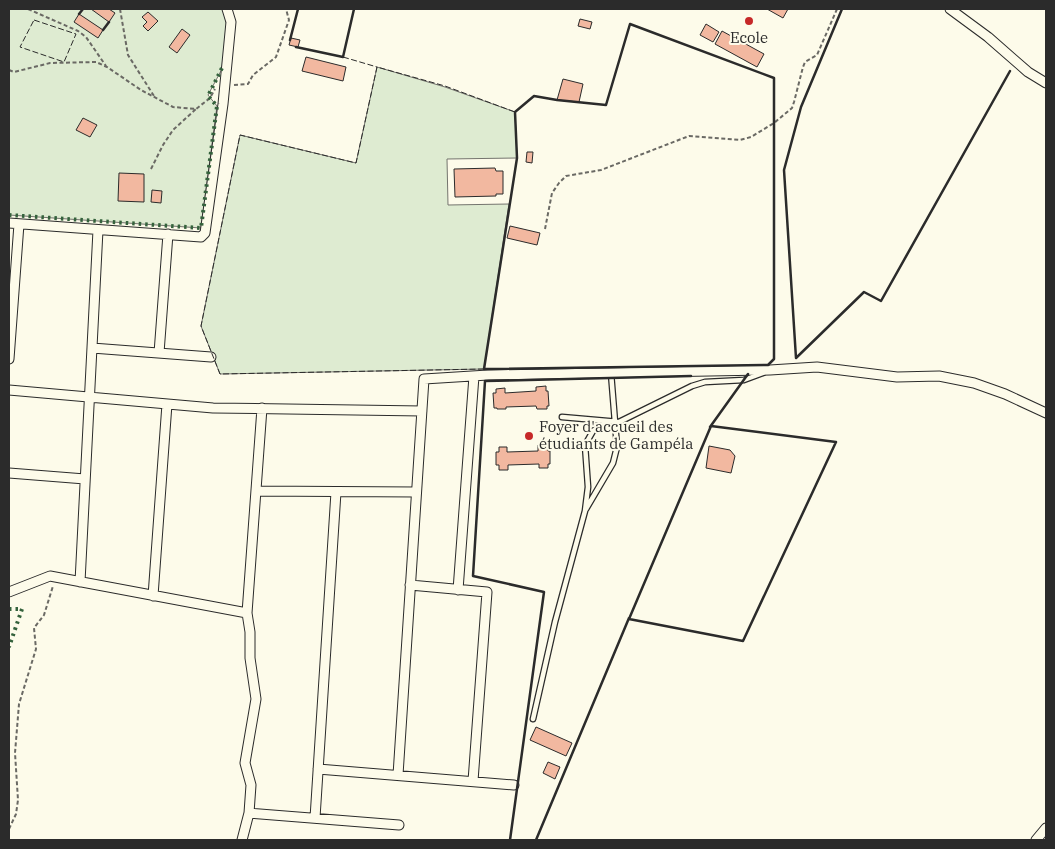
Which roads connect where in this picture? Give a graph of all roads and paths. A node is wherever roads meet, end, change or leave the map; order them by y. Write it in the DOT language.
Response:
graph roads {
  1 [pos="28,9"];
  2 [pos="120,9"];
  3 [pos="227,9"];
  4 [pos="286,9"];
  5 [pos="838,9"];
  6 [pos="950,9"];
  7 [pos="107,67"];
  8 [pos="9,70"];
  9 [pos="1046,83"];
  10 [pos="221,85"];
  11 [pos="155,98"];
  12 [pos="196,109"];
  13 [pos="151,169"];
  14 [pos="9,223"];
  15 [pos="19,224"];
  16 [pos="545,229"];
  17 [pos="98,230"];
  18 [pos="168,234"];
  19 [pos="92,348"];
  20 [pos="159,353"];
  21 [pos="211,358"];
  22 [pos="9,359"];
  23 [pos="770,370"];
  24 [pos="611,373"];
  25 [pos="474,376"];
  26 [pos="9,390"];
  27 [pos="89,397"];
  28 [pos="167,404"];
  29 [pos="262,408"];
  30 [pos="422,411"];
  31 [pos="1046,414"];
  32 [pos="562,417"];
  33 [pos="607,422"];
  34 [pos="615,422"];
  35 [pos="9,474"];
  36 [pos="85,479"];
  37 [pos="256,491"];
  38 [pos="336,492"];
  39 [pos="416,492"];
  40 [pos="585,511"];
  41 [pos="55,582"];
  42 [pos="80,582"];
  43 [pos="410,585"];
  44 [pos="458,590"];
  45 [pos="9,592"];
  46 [pos="153,596"];
  47 [pos="247,613"];
  48 [pos="533,719"];
  49 [pos="318,769"];
  50 [pos="398,775"];
  51 [pos="473,781"];
  52 [pos="514,784"];
  53 [pos="249,813"];
  54 [pos="315,818"];
  55 [pos="399,825"];
  56 [pos="1046,828"];
  57 [pos="9,829"];
  58 [pos="242,840"];
  59 [pos="1036,840"];
  1 -- 7 [label="path"];
  2 -- 11 [label="path"];
  3 -- 10 [label="street"];
  4 -- 10 [label="path"];
  5 -- 16 [label="path"];
  6 -- 9 [label="street"];
  7 -- 8 [label="path"];
  7 -- 11 [label="path"];
  10 -- 12 [label="path"];
  10 -- 18 [label="street"];
  11 -- 12 [label="path"];
  12 -- 13 [label="path"];
  14 -- 15 [label="street"];
  15 -- 17 [label="street"];
  15 -- 22 [label="street"];
  17 -- 18 [label="street"];
  17 -- 19 [label="street"];
  18 -- 20 [label="street"];
  19 -- 20 [label="street"];
  19 -- 27 [label="street"];
  20 -- 21 [label="street"];
  23 -- 24 [label="street"];
  23 -- 31 [label="street"];
  23 -- 34 [label="lane"];
  24 -- 25 [label="street"];
  24 -- 34 [label="lane"];
  25 -- 30 [label="street"];
  25 -- 44 [label="street"];
  26 -- 27 [label="street"];
  27 -- 28 [label="street"];
  27 -- 36 [label="street"];
  28 -- 29 [label="street"];
  28 -- 46 [label="street"];
  29 -- 30 [label="street"];
  29 -- 37 [label="street"];
  30 -- 39 [label="street"];
  32 -- 33 [label="lane"];
  33 -- 34 [label="lane"];
  33 -- 40 [label="lane"];
  34 -- 40 [label="lane"];
  35 -- 36 [label="street"];
  36 -- 42 [label="street"];
  37 -- 38 [label="street"];
  37 -- 47 [label="street"];
  38 -- 39 [label="street"];
  38 -- 49 [label="street"];
  39 -- 43 [label="street"];
  40 -- 48 [label="lane"];
  41 -- 57 [label="path"];
  42 -- 45 [label="street"];
  42 -- 46 [label="street"];
  43 -- 44 [label="street"];
  43 -- 50 [label="street"];
  44 -- 51 [label="street"];
  46 -- 47 [label="street"];
  47 -- 53 [label="street"];
  49 -- 50 [label="street"];
  49 -- 54 [label="street"];
  50 -- 51 [label="street"];
  51 -- 52 [label="street"];
  53 -- 54 [label="street"];
  53 -- 58 [label="street"];
  54 -- 55 [label="street"];
  56 -- 59 [label="street"];
}
